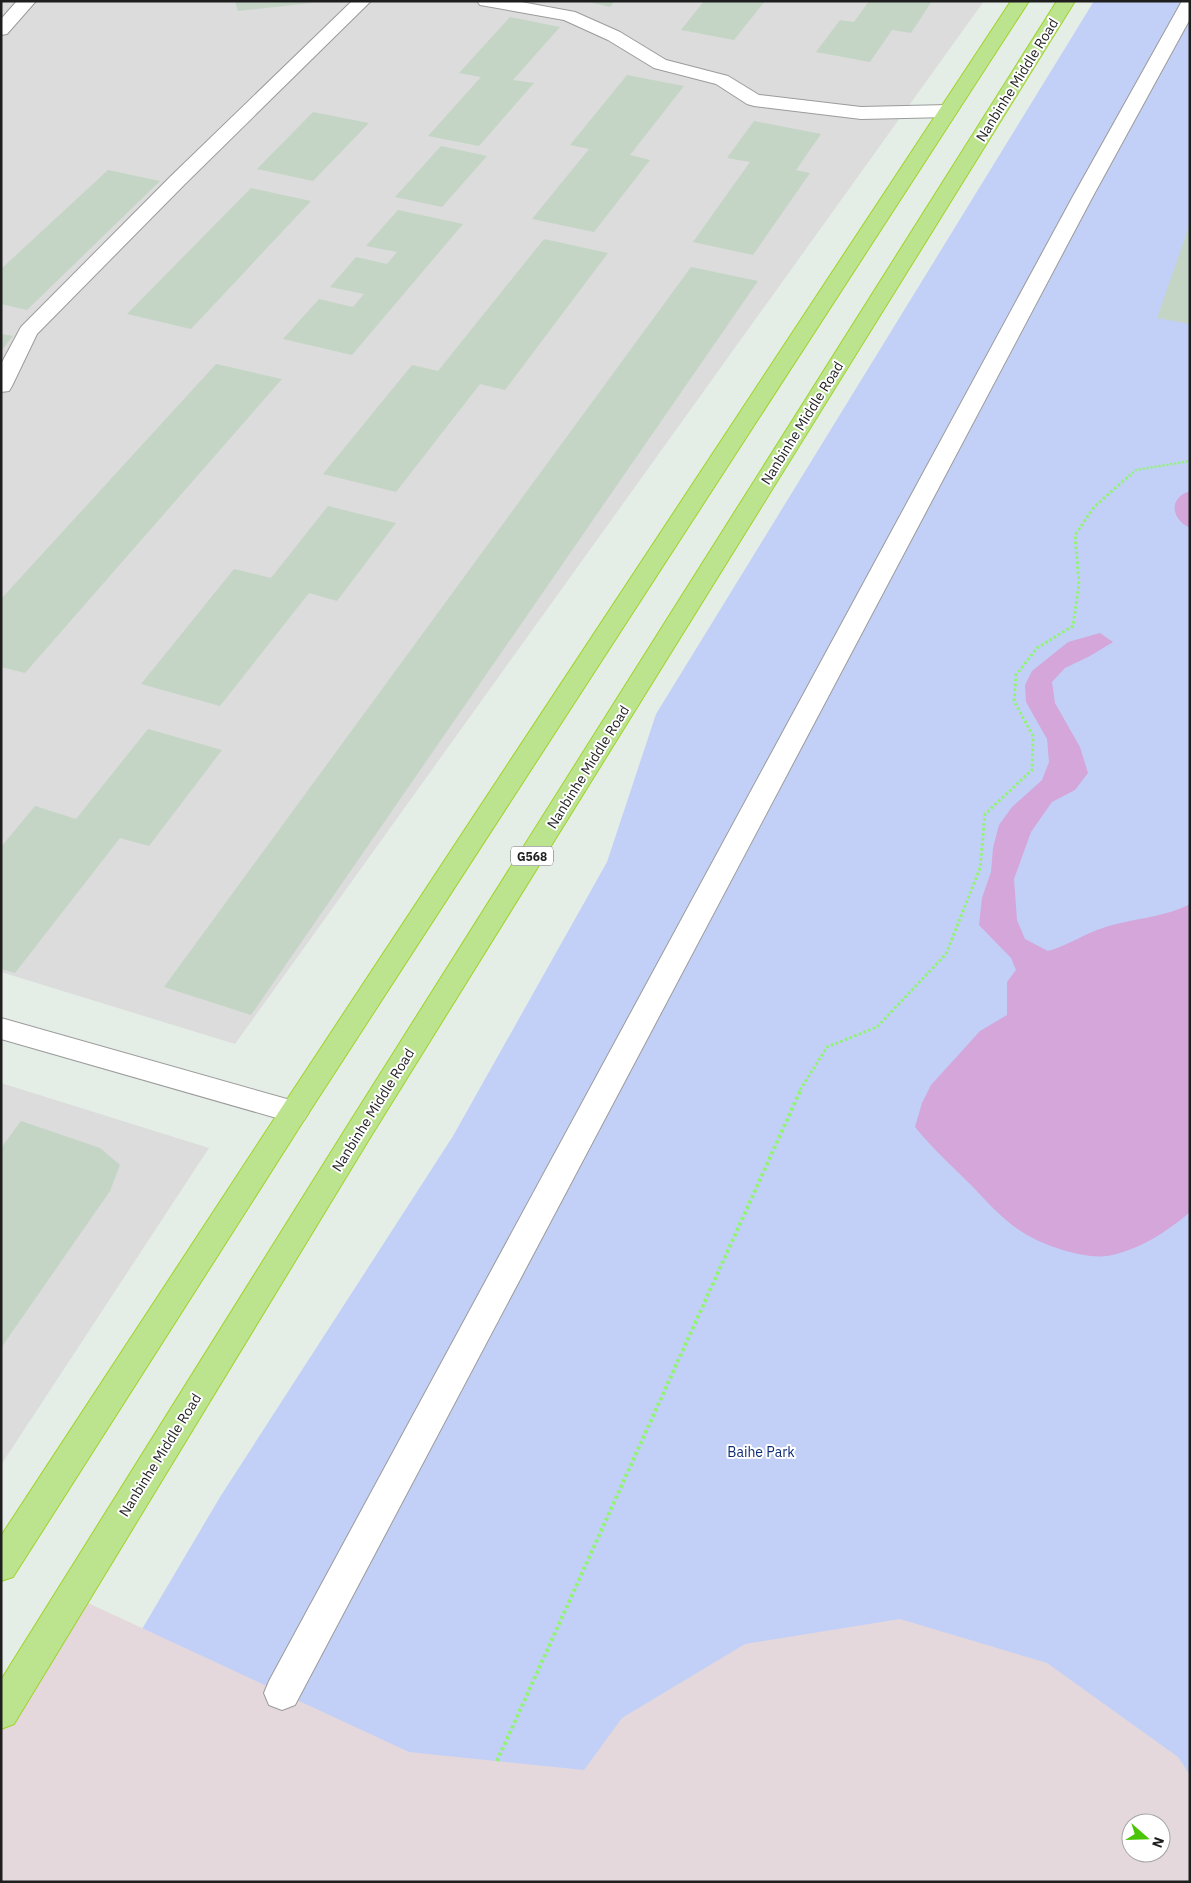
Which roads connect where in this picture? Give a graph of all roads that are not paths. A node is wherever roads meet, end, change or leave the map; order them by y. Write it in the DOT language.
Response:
graph roads {
  1 [pos="26,1"];
  2 [pos="362,1"];
  3 [pos="486,1"];
  4 [pos="1020,1"];
  5 [pos="1066,1"];
  6 [pos="1190,3"];
  7 [pos="1,30"];
  8 [pos="948,111"];
  9 [pos="1,386"];
  10 [pos="1,1028"];
  11 [pos="294,1112"];
  12 [pos="1,1566"];
  13 [pos="282,1693"];
  14 [pos="1,1712"];
  1 -- 7 [label="street"];
  2 -- 9 [label="street"];
  3 -- 8 [label="street"];
  4 -- 8 [label="highway"];
  5 -- 14 [label="highway, Nanbinhe Middle Road / G568"];
  6 -- 13 [label="street"];
  8 -- 11 [label="highway"];
  10 -- 11 [label="street"];
  11 -- 12 [label="highway"];
}
